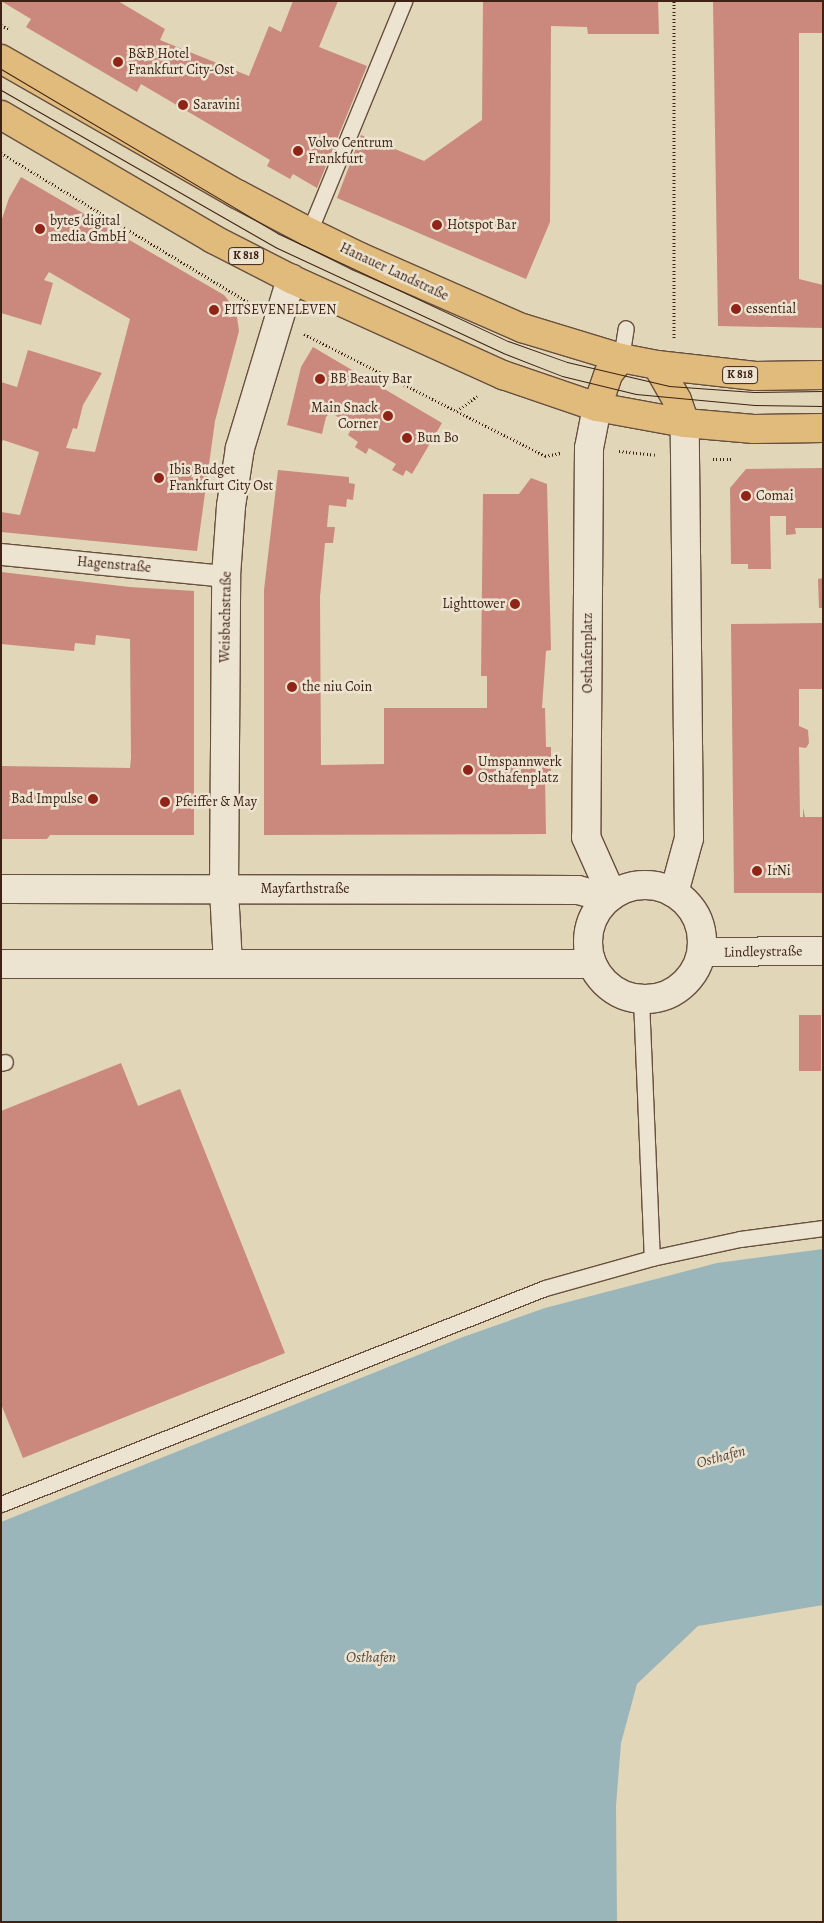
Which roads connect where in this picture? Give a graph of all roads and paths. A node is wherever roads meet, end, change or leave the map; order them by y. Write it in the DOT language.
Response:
graph roads {
  1 [pos="404,1"];
  2 [pos="674,1"];
  3 [pos="1,59"];
  4 [pos="1,116"];
  5 [pos="1,153"];
  6 [pos="309,232"];
  7 [pos="291,279"];
  8 [pos="279,321"];
  9 [pos="626,328"];
  10 [pos="674,339"];
  11 [pos="621,358"];
  12 [pos="657,364"];
  13 [pos="823,375"];
  14 [pos="597,406"];
  15 [pos="458,411"];
  16 [pos="685,423"];
  17 [pos="823,428"];
  18 [pos="1,554"];
  19 [pos="226,576"];
  20 [pos="1,889"];
  21 [pos="224,889"];
  22 [pos="674,893"];
  23 [pos="610,896"];
  24 [pos="823,951"];
  25 [pos="702,952"];
  26 [pos="1,964"];
  27 [pos="228,964"];
  28 [pos="592,964"];
  29 [pos="641,999"];
  30 [pos="823,1228"];
  31 [pos="652,1258"];
  32 [pos="1,1504"];
  1 -- 6 [label="lane"];
  2 -- 10 [label="path"];
  3 -- 6 [label="main road, Hanauer Landstraße / K 818"];
  4 -- 7 [label="main road, K 818"];
  5 -- 8 [label="path"];
  6 -- 11 [label="main road, Hanauer Landstraße / K 818"];
  7 -- 8 [label="street, Weisbachstraße"];
  7 -- 14 [label="main road, K 818"];
  8 -- 15 [label="path"];
  8 -- 19 [label="street, Weisbachstraße"];
  9 -- 11 [label="lane"];
  11 -- 12 [label="main road, Hanauer Landstraße / K 818"];
  11 -- 14 [label="main road"];
  12 -- 13 [label="main road, Hanauer Landstraße / K 818"];
  12 -- 16 [label="main road"];
  14 -- 16 [label="main road, K 818"];
  14 -- 23 [label="street, Osthafenplatz"];
  16 -- 17 [label="main road, K 818"];
  16 -- 22 [label="street"];
  18 -- 19 [label="street, Hagenstraße"];
  19 -- 21 [label="street, Weisbachstraße"];
  20 -- 21 [label="street, Mayfarthstraße"];
  21 -- 23 [label="street, Mayfarthstraße"];
  21 -- 27 [label="street, Weisbachstraße"];
  22 -- 23 [label="street"];
  22 -- 25 [label="street"];
  23 -- 28 [label="street"];
  24 -- 25 [label="street, Lindleystraße"];
  25 -- 29 [label="street"];
  26 -- 27 [label="street"];
  27 -- 28 [label="street"];
  28 -- 29 [label="street"];
  29 -- 31 [label="lane"];
  30 -- 31 [label="lane"];
  31 -- 32 [label="lane"];
}
